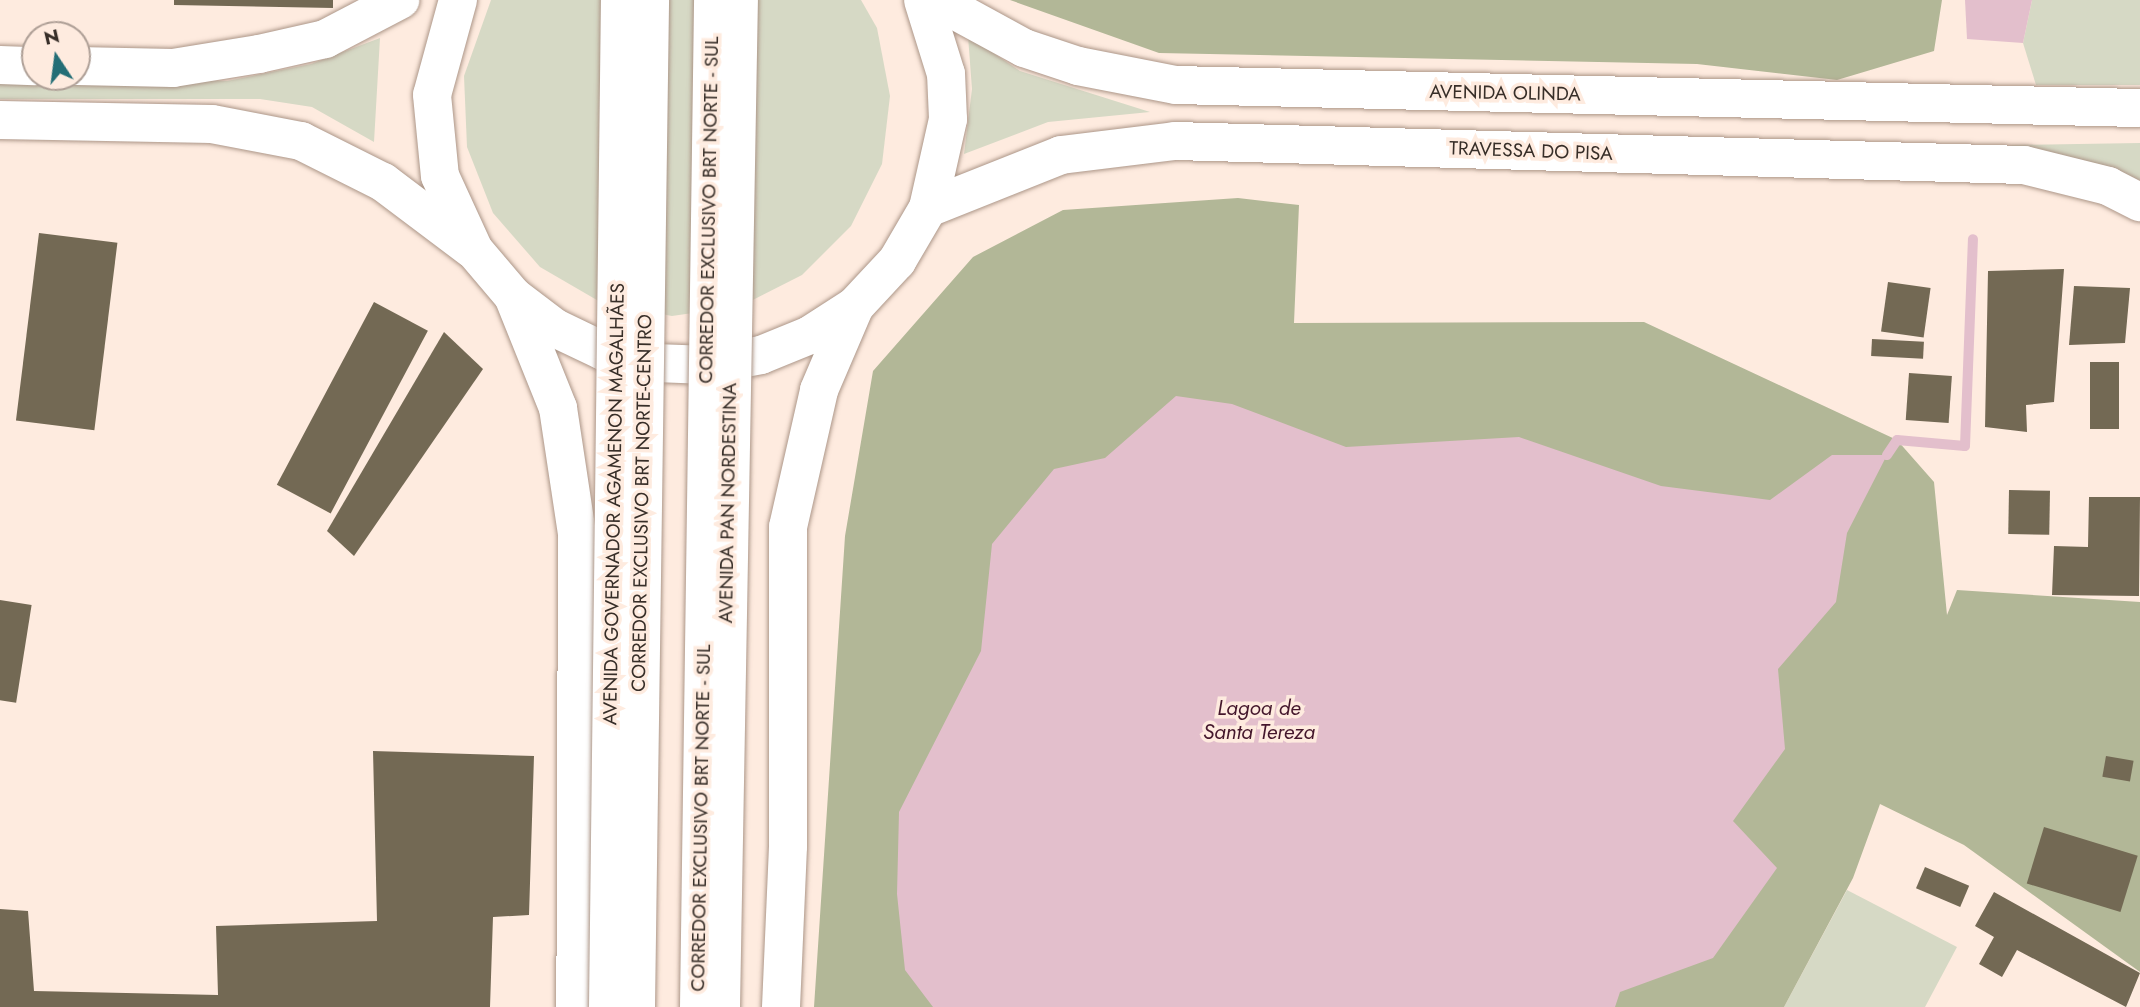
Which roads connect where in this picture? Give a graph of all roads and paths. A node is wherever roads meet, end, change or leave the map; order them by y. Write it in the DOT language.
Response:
graph roads {
  1 [pos="400,0"];
  2 [pos="458,0"];
  3 [pos="620,0"];
  4 [pos="650,0"];
  5 [pos="713,0"];
  6 [pos="739,0"];
  7 [pos="923,0"];
  8 [pos="936,0"];
  9 [pos="0,65"];
  10 [pos="21,66"];
  11 [pos="91,66"];
  12 [pos="2140,108"];
  13 [pos="0,120"];
  14 [pos="2140,202"];
  15 [pos="928,208"];
  16 [pos="474,250"];
  17 [pos="513,296"];
  18 [pos="855,306"];
  19 [pos="575,1007"];
  20 [pos="608,1007"];
  21 [pos="636,1007"];
  22 [pos="699,1007"];
  23 [pos="721,1007"];
  24 [pos="781,1007"];
  1 -- 11 [label="main road"];
  2 -- 16 [label="main road"];
  3 -- 20 [label="main road, AVENIDA GOVERNADOR AGAMENON MAGALHÃES, bridge"];
  4 -- 21 [label="main road, CORREDOR EXCLUSIVO BRT NORTE-CENTRO, bridge"];
  5 -- 22 [label="main road, CORREDOR EXCLUSIVO BRT NORTE - SUL, bridge"];
  6 -- 23 [label="main road, AVENIDA PAN NORDESTINA, bridge"];
  7 -- 15 [label="main road"];
  8 -- 12 [label="main road, AVENIDA OLINDA"];
  9 -- 10 [label="main road"];
  13 -- 16 [label="main road"];
  14 -- 15 [label="main road, TRAVESSA DO PISA"];
  15 -- 18 [label="main road"];
  16 -- 17 [label="main road"];
  17 -- 18 [label="main road"];
  17 -- 19 [label="main road, AVENIDA GOVERNADOR AGAMENON MAGALHÃES"];
  18 -- 24 [label="main road"];
}
